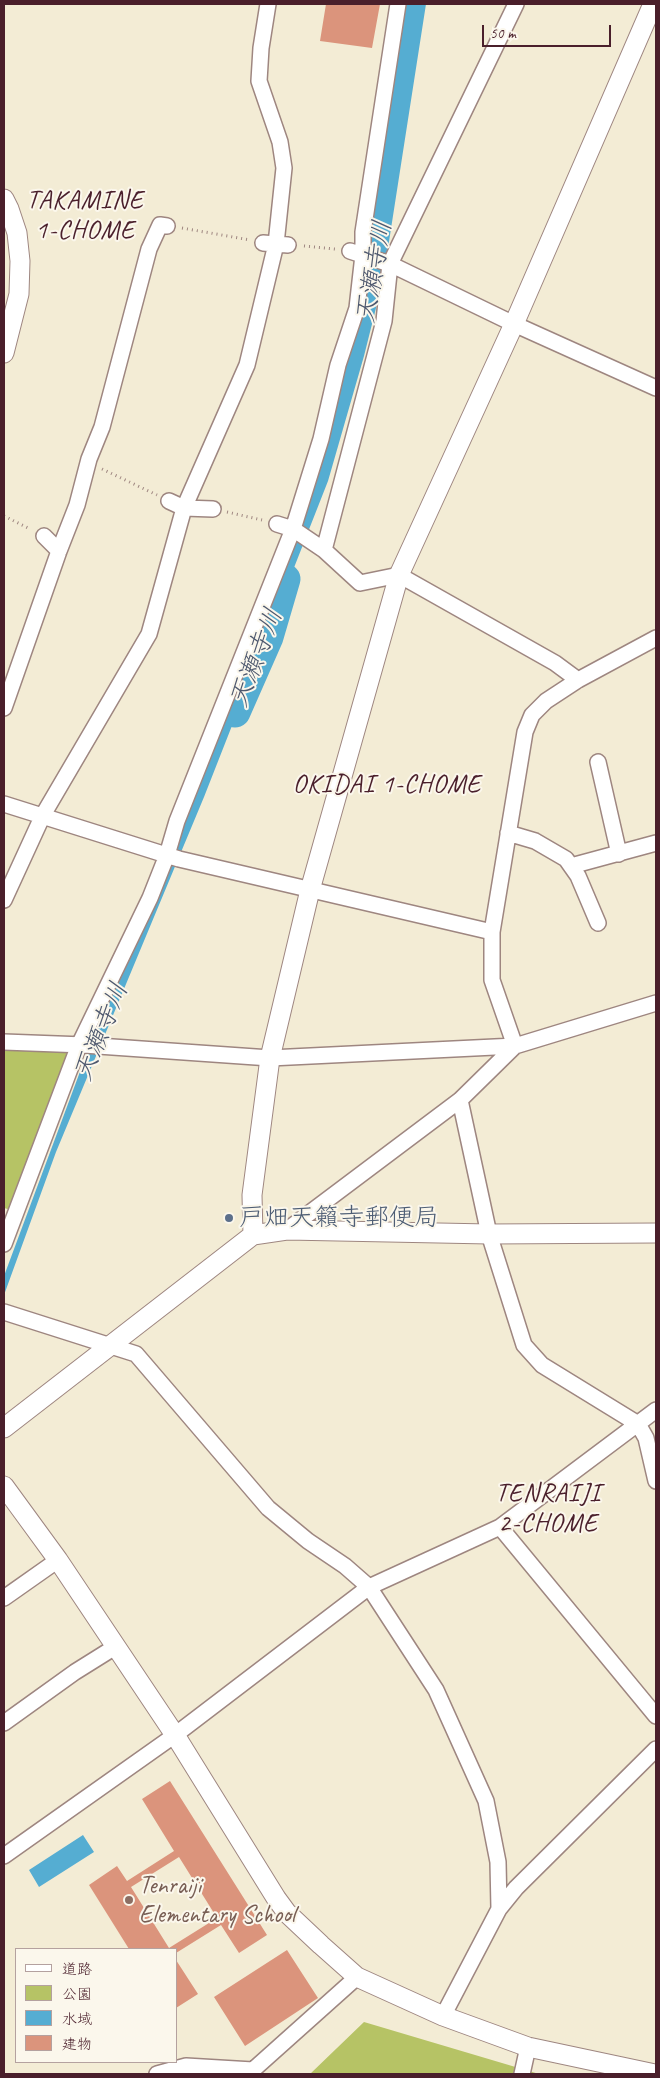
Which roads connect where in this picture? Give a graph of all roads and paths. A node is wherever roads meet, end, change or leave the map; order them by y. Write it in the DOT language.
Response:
graph roads {
  1 [pos="268,4"];
  2 [pos="398,4"];
  3 [pos="516,4"];
  4 [pos="653,4"];
  5 [pos="4,199"];
  6 [pos="166,226"];
  7 [pos="275,244"];
  8 [pos="356,253"];
  9 [pos="390,264"];
  10 [pos="514,324"];
  11 [pos="4,353"];
  12 [pos="656,388"];
  13 [pos="92,463"];
  14 [pos="169,501"];
  15 [pos="184,508"];
  16 [pos="213,509"];
  17 [pos="4,516"];
  18 [pos="278,524"];
  19 [pos="293,529"];
  20 [pos="44,536"];
  21 [pos="324,550"];
  22 [pos="59,551"];
  23 [pos="399,575"];
  24 [pos="656,638"];
  25 [pos="578,680"];
  26 [pos="4,708"];
  27 [pos="598,762"];
  28 [pos="4,804"];
  29 [pos="43,815"];
  30 [pos="508,833"];
  31 [pos="656,843"];
  32 [pos="619,854"];
  33 [pos="173,857"];
  34 [pos="571,866"];
  35 [pos="310,890"];
  36 [pos="4,900"];
  37 [pos="598,923"];
  38 [pos="492,932"];
  39 [pos="656,1003"];
  40 [pos="4,1042"];
  41 [pos="82,1046"];
  42 [pos="515,1046"];
  43 [pos="270,1058"];
  44 [pos="460,1100"];
  45 [pos="287,1230"];
  46 [pos="656,1233"];
  47 [pos="489,1234"];
  48 [pos="253,1236"];
  49 [pos="4,1244"];
  50 [pos="4,1312"];
  51 [pos="109,1347"];
  52 [pos="656,1410"];
  53 [pos="638,1424"];
  54 [pos="4,1428"];
  55 [pos="656,1481"];
  56 [pos="4,1486"];
  57 [pos="500,1527"];
  58 [pos="58,1560"];
  59 [pos="369,1586"];
  60 [pos="4,1598"];
  61 [pos="115,1647"];
  62 [pos="656,1716"];
  63 [pos="4,1723"];
  64 [pos="174,1735"];
  65 [pos="656,1749"];
  66 [pos="4,1856"];
  67 [pos="499,1909"];
  68 [pos="358,1977"];
  69 [pos="443,2016"];
  70 [pos="528,2047"];
  71 [pos="255,2072"];
  72 [pos="157,2074"];
  73 [pos="522,2074"];
  74 [pos="655,2074"];
  1 -- 7 [label="street"];
  2 -- 8 [label="street"];
  3 -- 9 [label="street"];
  4 -- 10 [label="street"];
  5 -- 11 [label="street"];
  6 -- 7 [label="path"];
  6 -- 13 [label="street"];
  7 -- 8 [label="path"];
  7 -- 15 [label="street"];
  8 -- 9 [label="street"];
  8 -- 19 [label="street"];
  9 -- 10 [label="street"];
  9 -- 21 [label="street"];
  10 -- 12 [label="street"];
  10 -- 23 [label="street"];
  13 -- 14 [label="path"];
  13 -- 22 [label="street"];
  14 -- 15 [label="street"];
  15 -- 16 [label="street"];
  15 -- 29 [label="street"];
  16 -- 18 [label="path"];
  17 -- 20 [label="path"];
  18 -- 19 [label="street"];
  19 -- 21 [label="street"];
  19 -- 33 [label="street"];
  20 -- 22 [label="street"];
  21 -- 23 [label="street"];
  22 -- 26 [label="street"];
  23 -- 25 [label="street"];
  23 -- 35 [label="street"];
  24 -- 25 [label="street"];
  25 -- 30 [label="street"];
  27 -- 32 [label="street"];
  28 -- 29 [label="street"];
  29 -- 33 [label="street"];
  29 -- 36 [label="street"];
  30 -- 34 [label="street"];
  30 -- 38 [label="street"];
  31 -- 32 [label="street"];
  32 -- 34 [label="street"];
  33 -- 35 [label="street"];
  33 -- 41 [label="street"];
  34 -- 37 [label="street"];
  35 -- 38 [label="street"];
  35 -- 43 [label="street"];
  38 -- 42 [label="street"];
  39 -- 42 [label="street"];
  40 -- 41 [label="street"];
  41 -- 43 [label="street"];
  41 -- 49 [label="street"];
  42 -- 43 [label="street"];
  42 -- 44 [label="street"];
  43 -- 48 [label="street"];
  44 -- 45 [label="street"];
  44 -- 47 [label="street"];
  45 -- 47 [label="street"];
  45 -- 48 [label="street"];
  46 -- 47 [label="street"];
  47 -- 53 [label="street"];
  48 -- 51 [label="street"];
  50 -- 51 [label="street"];
  51 -- 54 [label="street"];
  51 -- 59 [label="street"];
  52 -- 53 [label="street"];
  53 -- 55 [label="street"];
  53 -- 57 [label="street"];
  56 -- 58 [label="street"];
  57 -- 59 [label="street"];
  57 -- 62 [label="street"];
  58 -- 60 [label="street"];
  58 -- 61 [label="street"];
  59 -- 64 [label="street"];
  59 -- 67 [label="street"];
  61 -- 63 [label="street"];
  61 -- 64 [label="street"];
  64 -- 66 [label="street"];
  64 -- 68 [label="street"];
  65 -- 67 [label="street"];
  67 -- 69 [label="street"];
  68 -- 69 [label="street"];
  68 -- 71 [label="street"];
  69 -- 70 [label="street"];
  70 -- 73 [label="street"];
  70 -- 74 [label="street"];
  71 -- 72 [label="street"];
}
